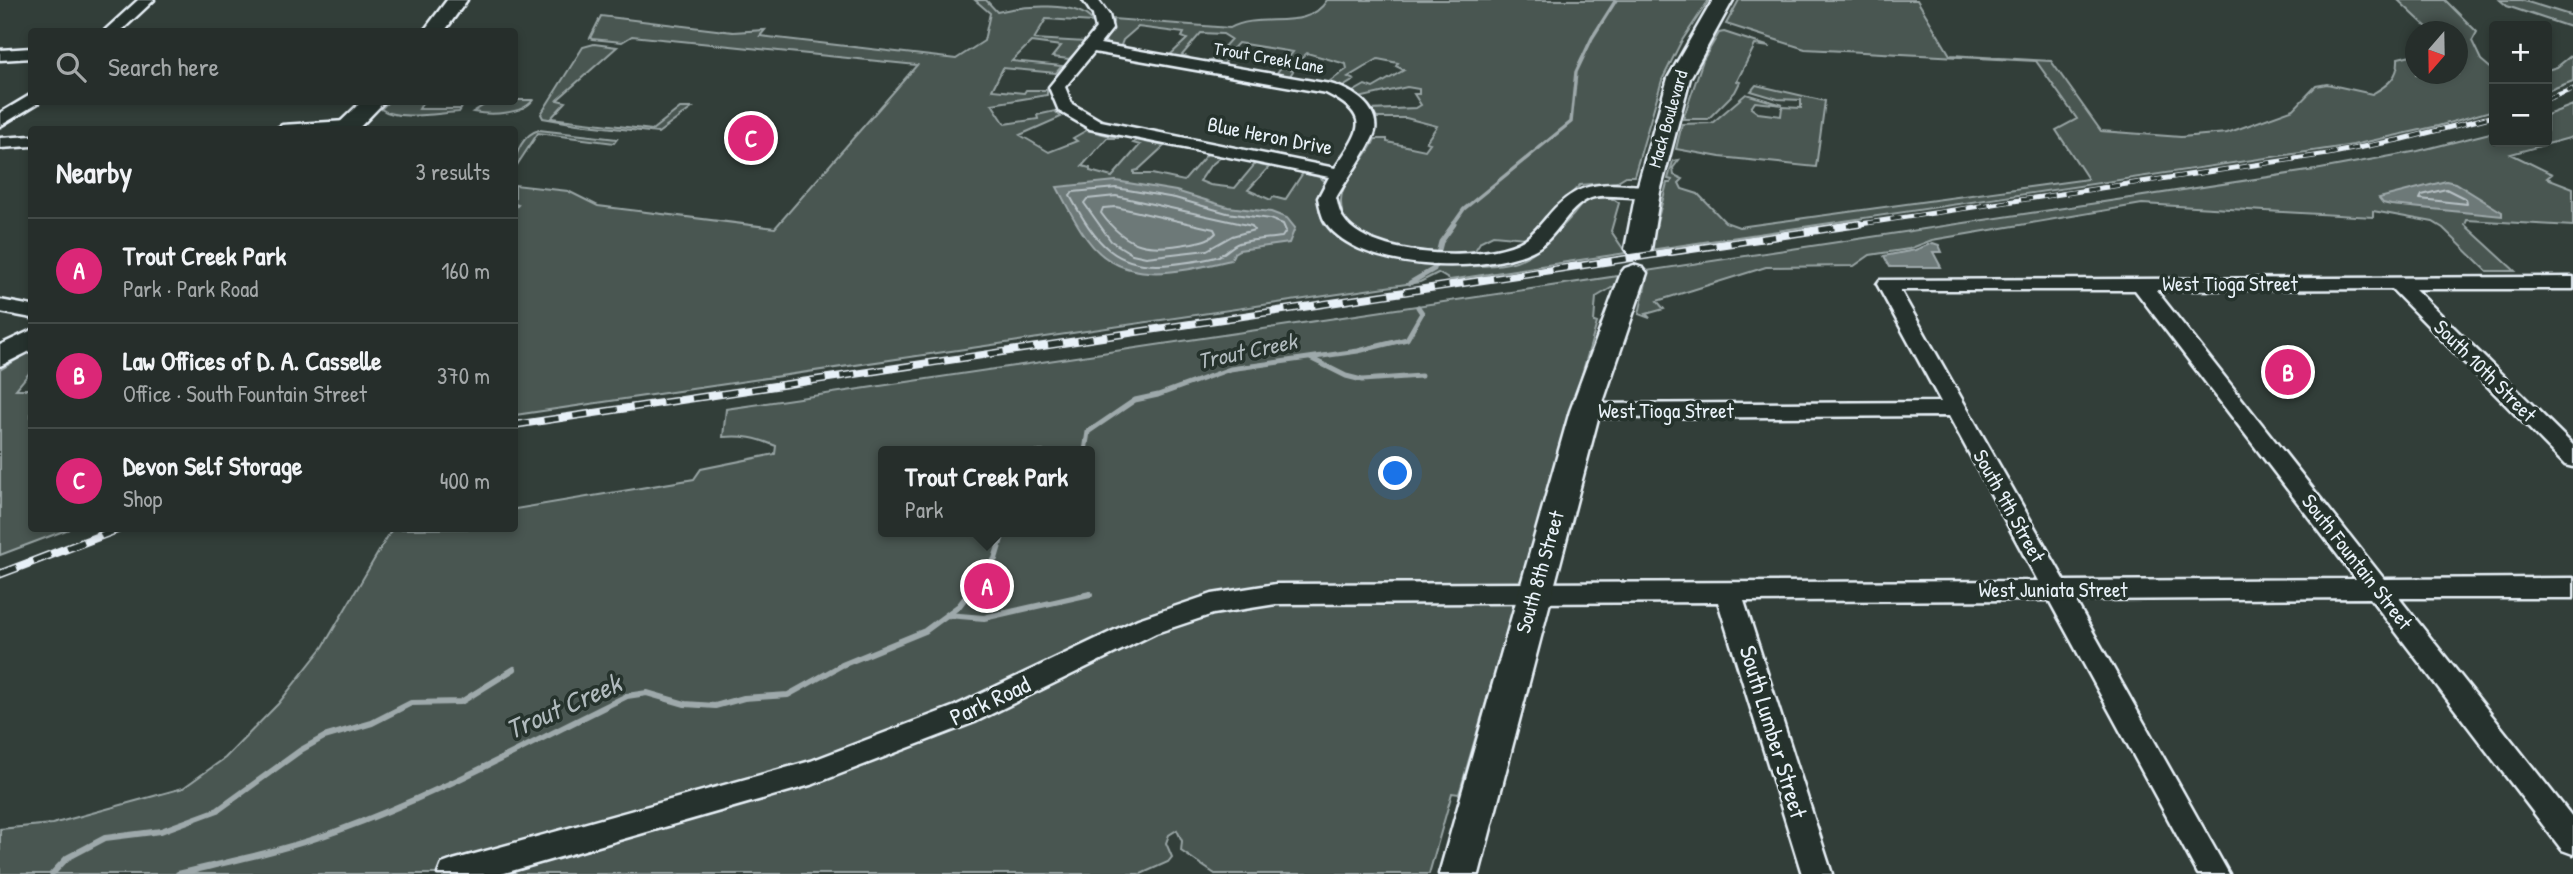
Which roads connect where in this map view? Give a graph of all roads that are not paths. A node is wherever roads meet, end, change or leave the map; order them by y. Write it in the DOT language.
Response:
graph roads {
  1 [pos="147,0"];
  2 [pos="457,0"];
  3 [pos="1090,0"];
  4 [pos="1723,0"];
  5 [pos="115,28"];
  6 [pos="436,28"];
  7 [pos="1091,47"];
  8 [pos="28,53"];
  9 [pos="0,55"];
  10 [pos="28,102"];
  11 [pos="370,105"];
  12 [pos="0,121"];
  13 [pos="346,126"];
  14 [pos="28,141"];
  15 [pos="0,143"];
  16 [pos="1340,174"];
  17 [pos="1648,192"];
  18 [pos="1636,261"];
  19 [pos="2573,282"];
  20 [pos="1887,284"];
  21 [pos="2141,284"];
  22 [pos="2398,284"];
  23 [pos="0,306"];
  24 [pos="28,311"];
  25 [pos="28,340"];
  26 [pos="0,357"];
  27 [pos="1956,409"];
  28 [pos="1585,411"];
  29 [pos="2573,458"];
  30 [pos="2573,588"];
  31 [pos="2378,589"];
  32 [pos="2056,590"];
  33 [pos="1534,591"];
  34 [pos="1728,591"];
  35 [pos="2573,841"];
  36 [pos="453,874"];
  37 [pos="1459,874"];
  38 [pos="1817,874"];
  39 [pos="2214,874"];
  1 -- 5 [label="street"];
  2 -- 6 [label="main road"];
  3 -- 7 [label="street"];
  4 -- 17 [label="main road, Mack Boulevard"];
  7 -- 16 [label="street, Trout Creek Lane"];
  7 -- 16 [label="street, Blue Heron Drive"];
  8 -- 9 [label="street"];
  10 -- 12 [label="street"];
  11 -- 13 [label="main road"];
  14 -- 15 [label="street"];
  16 -- 17 [label="street, Blue Heron Drive"];
  17 -- 18 [label="main road, Mack Boulevard"];
  18 -- 28 [label="main road, South 8th Street"];
  19 -- 22 [label="street, West Tioga Street"];
  20 -- 21 [label="street, West Tioga Street"];
  20 -- 27 [label="street, South 9th Street"];
  21 -- 22 [label="street, West Tioga Street"];
  21 -- 31 [label="street, South Fountain Street"];
  22 -- 29 [label="street, South 10th Street"];
  23 -- 24 [label="street"];
  25 -- 26 [label="main road"];
  27 -- 28 [label="street, West Tioga Street"];
  27 -- 32 [label="street, South 9th Street"];
  28 -- 33 [label="main road, South 8th Street"];
  30 -- 31 [label="street, West Juniata Street"];
  31 -- 32 [label="street, West Juniata Street"];
  31 -- 35 [label="street, South Fountain Street"];
  32 -- 34 [label="street, West Juniata Street"];
  32 -- 39 [label="street, South 9th Street"];
  33 -- 34 [label="street, West Juniata Street"];
  33 -- 36 [label="street, Park Road"];
  33 -- 37 [label="main road, South 8th Street"];
  34 -- 38 [label="street, South Lumber Street"];
}
